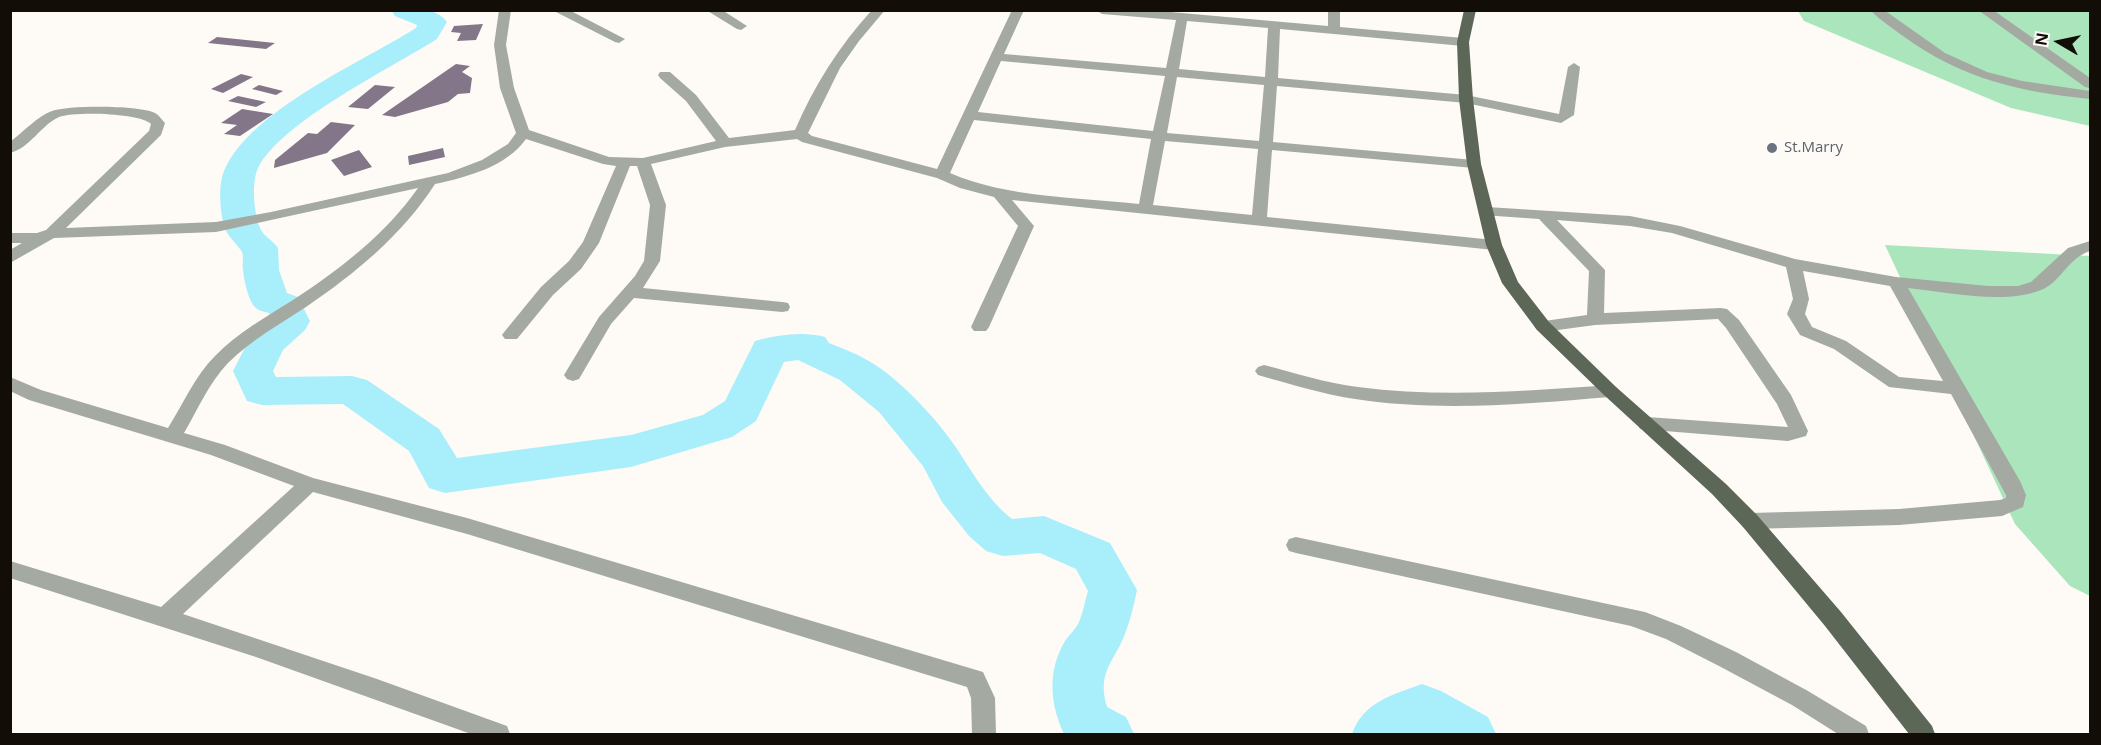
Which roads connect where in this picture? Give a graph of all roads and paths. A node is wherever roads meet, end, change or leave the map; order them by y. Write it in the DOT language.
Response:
graph roads {
  1 [pos="506,10"];
  2 [pos="558,10"];
  3 [pos="712,10"];
  4 [pos="879,10"];
  5 [pos="1018,10"];
  6 [pos="1102,10"];
  7 [pos="1334,10"];
  8 [pos="1470,10"];
  9 [pos="1876,10"];
  10 [pos="1984,10"];
  11 [pos="1216,16"];
  12 [pos="1182,18"];
  13 [pos="741,26"];
  14 [pos="1274,26"];
  15 [pos="1334,31"];
  16 [pos="619,39"];
  17 [pos="1463,42"];
  18 [pos="998,57"];
  19 [pos="1574,67"];
  20 [pos="1173,74"];
  21 [pos="665,75"];
  22 [pos="1272,82"];
  23 [pos="2091,84"];
  24 [pos="2091,95"];
  25 [pos="1466,99"];
  26 [pos="970,114"];
  27 [pos="523,133"];
  28 [pos="800,134"];
  29 [pos="1158,136"];
  30 [pos="725,143"];
  31 [pos="1263,145"];
  32 [pos="10,149"];
  33 [pos="625,161"];
  34 [pos="644,162"];
  35 [pos="1474,164"];
  36 [pos="942,175"];
  37 [pos="430,182"];
  38 [pos="999,194"];
  39 [pos="1145,210"];
  40 [pos="1487,212"];
  41 [pos="1543,214"];
  42 [pos="1259,220"];
  43 [pos="46,236"];
  44 [pos="10,238"];
  45 [pos="1494,245"];
  46 [pos="2091,246"];
  47 [pos="10,258"];
  48 [pos="1793,264"];
  49 [pos="1896,282"];
  50 [pos="630,292"];
  51 [pos="782,307"];
  52 [pos="1595,319"];
  53 [pos="1543,326"];
  54 [pos="980,327"];
  55 [pos="511,334"];
  56 [pos="1264,371"];
  57 [pos="573,375"];
  58 [pos="10,383"];
  59 [pos="1957,388"];
  60 [pos="1610,391"];
  61 [pos="1647,424"];
  62 [pos="173,436"];
  63 [pos="309,484"];
  64 [pos="1750,521"];
  65 [pos="1296,545"];
  66 [pos="10,569"];
  67 [pos="165,617"];
  68 [pos="498,735"];
  69 [pos="984,735"];
  70 [pos="1857,735"];
  71 [pos="1923,735"];
  1 -- 27 [label="street"];
  2 -- 16 [label="street"];
  3 -- 13 [label="street"];
  4 -- 28 [label="street"];
  5 -- 18 [label="street"];
  6 -- 12 [label="street"];
  7 -- 15 [label="street"];
  8 -- 17 [label="main road"];
  9 -- 24 [label="street"];
  10 -- 23 [label="street"];
  11 -- 12 [label="street"];
  11 -- 14 [label="street"];
  12 -- 20 [label="street"];
  14 -- 15 [label="street"];
  14 -- 22 [label="street"];
  15 -- 17 [label="street"];
  17 -- 25 [label="main road"];
  18 -- 20 [label="street"];
  18 -- 26 [label="street"];
  19 -- 25 [label="street"];
  20 -- 22 [label="street"];
  20 -- 29 [label="street"];
  21 -- 30 [label="street"];
  22 -- 25 [label="street"];
  22 -- 31 [label="street"];
  25 -- 35 [label="main road"];
  26 -- 29 [label="street"];
  26 -- 36 [label="street"];
  27 -- 33 [label="street"];
  27 -- 37 [label="street"];
  28 -- 30 [label="street"];
  28 -- 36 [label="street"];
  29 -- 31 [label="street"];
  29 -- 39 [label="street"];
  30 -- 34 [label="street"];
  31 -- 35 [label="street"];
  31 -- 42 [label="street"];
  32 -- 43 [label="street"];
  33 -- 34 [label="street"];
  33 -- 55 [label="street"];
  34 -- 50 [label="street"];
  35 -- 40 [label="main road"];
  36 -- 38 [label="street"];
  37 -- 43 [label="street"];
  37 -- 62 [label="street"];
  38 -- 39 [label="street"];
  38 -- 54 [label="street"];
  39 -- 42 [label="street"];
  40 -- 41 [label="street"];
  40 -- 45 [label="main road"];
  41 -- 48 [label="street"];
  41 -- 52 [label="street"];
  42 -- 45 [label="street"];
  43 -- 44 [label="street"];
  43 -- 47 [label="street"];
  45 -- 53 [label="main road"];
  46 -- 49 [label="street"];
  48 -- 49 [label="street"];
  48 -- 59 [label="street"];
  49 -- 59 [label="street"];
  50 -- 51 [label="street"];
  50 -- 57 [label="street"];
  52 -- 53 [label="street"];
  52 -- 61 [label="street"];
  53 -- 60 [label="main road"];
  56 -- 60 [label="street"];
  58 -- 62 [label="street"];
  59 -- 64 [label="street"];
  60 -- 61 [label="main road"];
  61 -- 64 [label="main road"];
  62 -- 63 [label="street"];
  63 -- 67 [label="street"];
  63 -- 69 [label="street"];
  64 -- 71 [label="main road"];
  65 -- 70 [label="street"];
  66 -- 67 [label="street"];
  67 -- 68 [label="street"];
}
